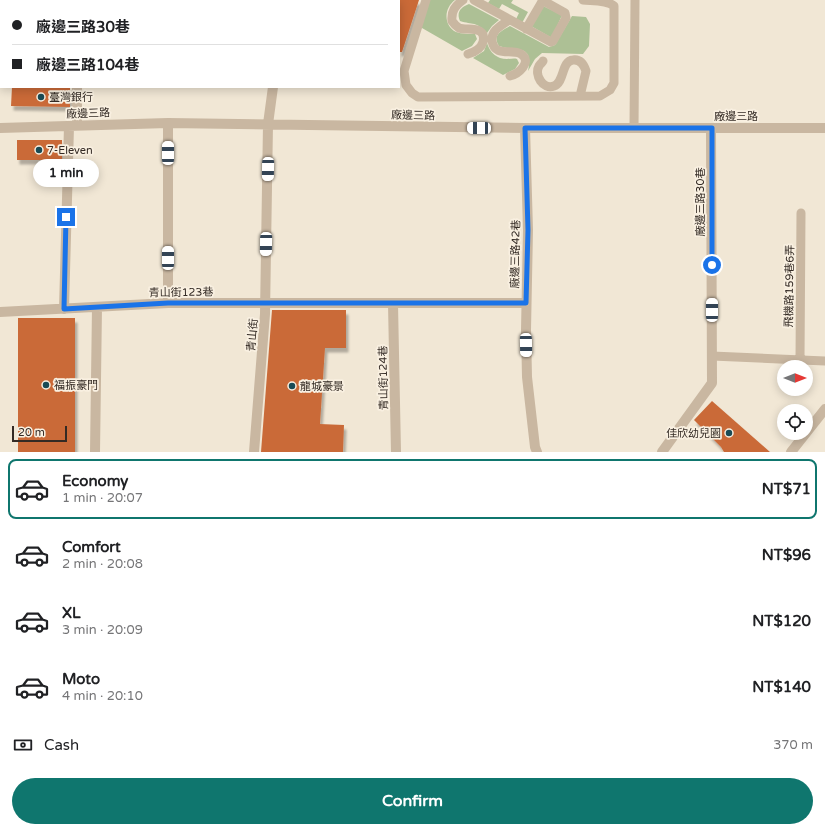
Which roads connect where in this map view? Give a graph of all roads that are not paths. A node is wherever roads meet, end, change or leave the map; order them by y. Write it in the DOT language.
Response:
graph roads {
  1 [pos="426,0"];
  2 [pos="463,0"];
  3 [pos="543,0"];
  4 [pos="582,0"];
  5 [pos="635,0"];
  6 [pos="480,1"];
  7 [pos="509,20"];
  8 [pos="526,29"];
  9 [pos="468,54"];
  10 [pos="543,62"];
  11 [pos="510,76"];
  12 [pos="77,88"];
  13 [pos="274,88"];
  14 [pos="580,96"];
  15 [pos="168,123"];
  16 [pos="268,124"];
  17 [pos="73,126"];
  18 [pos="0,128"];
  19 [pos="525,128"];
  20 [pos="634,128"];
  21 [pos="712,128"];
  22 [pos="825,128"];
  23 [pos="802,213"];
  24 [pos="168,303"];
  25 [pos="526,303"];
  26 [pos="266,304"];
  27 [pos="393,304"];
  28 [pos="97,307"];
  29 [pos="64,309"];
  30 [pos="0,312"];
  31 [pos="712,356"];
  32 [pos="800,360"];
  33 [pos="813,361"];
  34 [pos="825,362"];
  35 [pos="825,409"];
  36 [pos="95,452"];
  37 [pos="254,452"];
  38 [pos="396,452"];
  39 [pos="537,452"];
  40 [pos="662,452"];
  41 [pos="791,452"];
  1 -- 14 [label="lane"];
  2 -- 9 [label="lane"];
  3 -- 8 [label="lane"];
  3 -- 8 [label="lane"];
  4 -- 14 [label="lane"];
  5 -- 20 [label="lane"];
  6 -- 7 [label="lane"];
  7 -- 8 [label="lane"];
  7 -- 11 [label="lane"];
  10 -- 14 [label="lane"];
  12 -- 17 [label="street"];
  13 -- 16 [label="street, 青山街"];
  15 -- 16 [label="street, 廠邊三路"];
  15 -- 17 [label="street, 廠邊三路"];
  15 -- 24 [label="street"];
  16 -- 19 [label="street, 廠邊三路"];
  16 -- 26 [label="street, 青山街"];
  17 -- 18 [label="street, 廠邊三路"];
  17 -- 29 [label="street"];
  19 -- 20 [label="street, 廠邊三路"];
  19 -- 25 [label="street, 廠邊三路42巷"];
  20 -- 21 [label="street, 廠邊三路"];
  21 -- 22 [label="street, 廠邊三路"];
  21 -- 31 [label="street, 廠邊三路30巷"];
  23 -- 32 [label="lane, 飛機路159巷6弄"];
  24 -- 26 [label="street, 青山街123巷"];
  24 -- 28 [label="street, 青山街123巷"];
  25 -- 27 [label="street"];
  25 -- 39 [label="street, 廠邊三路42巷"];
  26 -- 27 [label="street"];
  26 -- 37 [label="street, 青山街"];
  27 -- 38 [label="street, 青山街124巷"];
  28 -- 29 [label="street, 青山街123巷"];
  28 -- 36 [label="street"];
  29 -- 30 [label="street, 青山街123巷"];
  31 -- 32 [label="lane"];
  31 -- 40 [label="street, 廠邊三路30巷"];
  33 -- 34 [label="lane"];
  35 -- 41 [label="street"];
}
